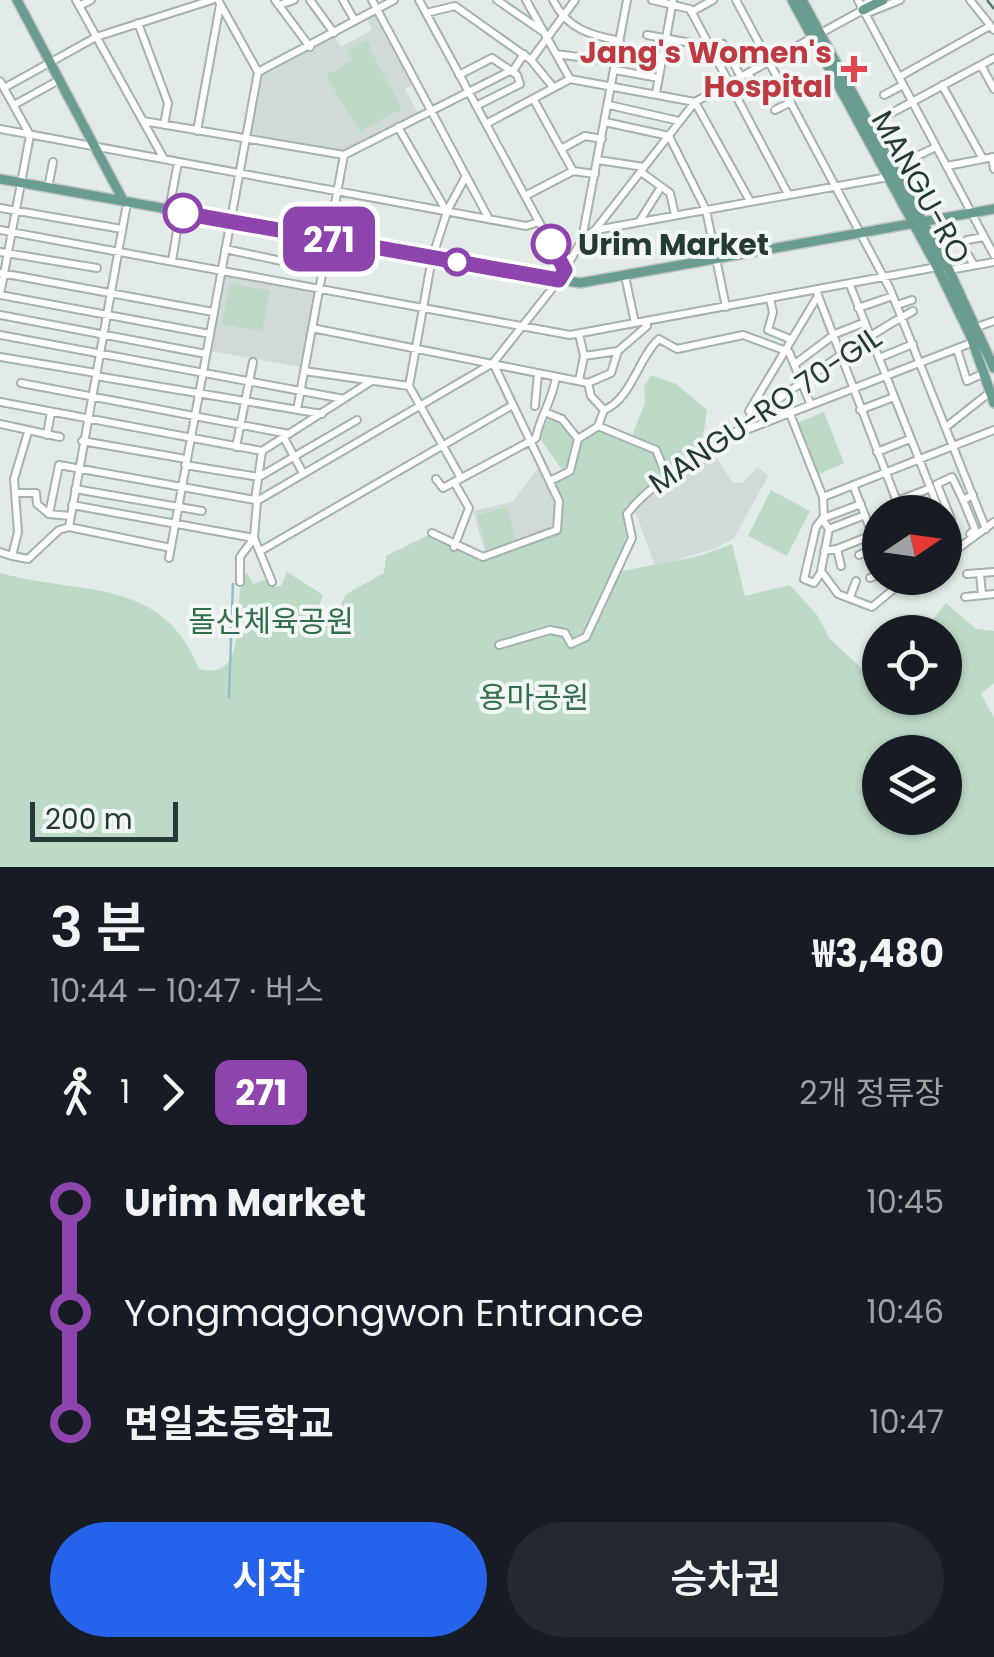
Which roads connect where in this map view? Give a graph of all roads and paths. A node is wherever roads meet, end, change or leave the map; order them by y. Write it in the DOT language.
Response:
graph roads {
  1 [pos="18,0"];
  2 [pos="91,0"];
  3 [pos="294,0"];
  4 [pos="310,0"];
  5 [pos="344,0"];
  6 [pos="372,0"];
  7 [pos="394,0"];
  8 [pos="419,0"];
  9 [pos="497,0"];
  10 [pos="526,0"];
  11 [pos="553,0"];
  12 [pos="575,0"];
  13 [pos="626,0"];
  14 [pos="652,0"];
  15 [pos="713,0"];
  16 [pos="736,0"];
  17 [pos="792,0"];
  18 [pos="802,0"];
  19 [pos="871,0"];
  20 [pos="883,0"];
  21 [pos="900,0"];
  22 [pos="970,0"];
  23 [pos="217,2"];
  24 [pos="673,2"];
  25 [pos="703,2"];
  26 [pos="77,3"];
  27 [pos="277,3"];
  28 [pos="862,8"];
  29 [pos="377,9"];
  30 [pos="692,12"];
  31 [pos="426,13"];
  32 [pos="561,17"];
  33 [pos="355,21"];
  34 [pos="138,23"];
  35 [pos="992,28"];
  36 [pos="334,33"];
  37 [pos="544,34"];
  38 [pos="647,35"];
  39 [pos="816,36"];
  40 [pos="96,38"];
  41 [pos="666,38"];
  42 [pos="619,45"];
  43 [pos="310,47"];
  44 [pos="712,50"];
  45 [pos="556,54"];
  46 [pos="527,57"];
  47 [pos="662,58"];
  48 [pos="994,58"];
  49 [pos="50,62"];
  50 [pos="770,62"];
  51 [pos="981,65"];
  52 [pos="615,66"];
  53 [pos="512,70"];
  54 [pos="258,72"];
  55 [pos="459,75"];
  56 [pos="745,75"];
  57 [pos="570,78"];
  58 [pos="658,78"];
  59 [pos="60,79"];
  60 [pos="901,81"];
  61 [pos="730,83"];
  62 [pos="2,84"];
  63 [pos="612,85"];
  64 [pos="942,85"];
  65 [pos="553,88"];
  66 [pos="467,89"];
  67 [pos="994,89"];
  68 [pos="656,93"];
  69 [pos="884,95"];
  70 [pos="761,96"];
  71 [pos="534,100"];
  72 [pos="912,101"];
  73 [pos="695,102"];
  74 [pos="791,102"];
  75 [pos="609,104"];
  76 [pos="14,105"];
  77 [pos="476,106"];
  78 [pos="431,109"];
  79 [pos="775,110"];
  80 [pos="680,121"];
  81 [pos="143,122"];
  82 [pos="605,122"];
  83 [pos="486,124"];
  84 [pos="865,124"];
  85 [pos="164,125"];
  86 [pos="398,126"];
  87 [pos="0,130"];
  88 [pos="197,130"];
  89 [pos="30,135"];
  90 [pos="668,136"];
  91 [pos="246,139"];
  92 [pos="602,139"];
  93 [pos="936,146"];
  94 [pos="96,147"];
  95 [pos="561,149"];
  96 [pos="344,155"];
  97 [pos="915,157"];
  98 [pos="990,158"];
  99 [pos="165,160"];
  100 [pos="598,160"];
  101 [pos="53,162"];
  102 [pos="178,162"];
  103 [pos="947,166"];
  104 [pos="643,169"];
  105 [pos="994,169"];
  106 [pos="573,171"];
  107 [pos="239,174"];
  108 [pos="595,174"];
  109 [pos="466,176"];
  110 [pos="888,177"];
  111 [pos="0,180"];
  112 [pos="20,183"];
  113 [pos="661,187"];
  114 [pos="837,187"];
  115 [pos="48,188"];
  116 [pos="339,192"];
  117 [pos="788,194"];
  118 [pos="525,196"];
  119 [pos="750,201"];
  120 [pos="126,202"];
  121 [pos="0,208"];
  122 [pos="994,209"];
  123 [pos="169,210"];
  124 [pos="706,210"];
  125 [pos="16,211"];
  126 [pos="180,212"];
  127 [pos="446,212"];
  128 [pos="972,212"];
  129 [pos="675,216"];
  130 [pos="489,220"];
  131 [pos="231,221"];
  132 [pos="916,221"];
  133 [pos="539,222"];
  134 [pos="639,222"];
  135 [pos="122,229"];
  136 [pos="0,230"];
  137 [pos="594,230"];
  138 [pos="12,232"];
  139 [pos="860,232"];
  140 [pos="984,238"];
  141 [pos="330,240"];
  142 [pos="582,240"];
  143 [pos="968,240"];
  144 [pos="225,249"];
  145 [pos="117,250"];
  146 [pos="965,250"];
  147 [pos="4,252"];
  148 [pos="432,258"];
  149 [pos="994,258"];
  150 [pos="717,259"];
  151 [pos="172,261"];
  152 [pos="937,267"];
  153 [pos="96,268"];
  154 [pos="974,269"];
  155 [pos="324,270"];
  156 [pos="565,270"];
  157 [pos="948,270"];
  158 [pos="221,271"];
  159 [pos="2,273"];
  160 [pos="625,276"];
  161 [pos="885,278"];
  162 [pos="559,280"];
  163 [pos="850,284"];
  164 [pos="320,288"];
  165 [pos="110,292"];
  166 [pos="0,293"];
  167 [pos="816,295"];
  168 [pos="893,296"];
  169 [pos="770,299"];
  170 [pos="912,300"];
  171 [pos="897,306"];
  172 [pos="423,307"];
  173 [pos="726,307"];
  174 [pos="858,308"];
  175 [pos="913,311"];
  176 [pos="214,312"];
  177 [pos="106,314"];
  178 [pos="0,315"];
  179 [pos="902,317"];
  180 [pos="994,321"];
  181 [pos="635,323"];
  182 [pos="646,324"];
  183 [pos="863,324"];
  184 [pos="623,326"];
  185 [pos="522,327"];
  186 [pos="977,327"];
  187 [pos="312,328"];
  188 [pos="210,334"];
  189 [pos="578,334"];
  190 [pos="0,335"];
  191 [pos="102,336"];
  192 [pos="832,338"];
  193 [pos="870,338"];
  194 [pos="660,339"];
  195 [pos="790,339"];
  196 [pos="629,342"];
  197 [pos="971,343"];
  198 [pos="985,343"];
  199 [pos="913,344"];
  200 [pos="415,348"];
  201 [pos="956,349"];
  202 [pos="784,350"];
  203 [pos="618,351"];
  204 [pos="99,354"];
  205 [pos="206,354"];
  206 [pos="584,356"];
  207 [pos="0,357"];
  208 [pos="841,357"];
  209 [pos="879,358"];
  210 [pos="253,362"];
  211 [pos="493,363"];
  212 [pos="795,364"];
  213 [pos="920,364"];
  214 [pos="994,368"];
  215 [pos="304,370"];
  216 [pos="538,373"];
  217 [pos="202,374"];
  218 [pos="982,374"];
  219 [pos="95,375"];
  220 [pos="556,376"];
  221 [pos="886,376"];
  222 [pos="372,380"];
  223 [pos="249,382"];
  224 [pos="583,382"];
  225 [pos="22,383"];
  226 [pos="802,384"];
  227 [pos="409,386"];
  228 [pos="853,389"];
  229 [pos="300,391"];
  230 [pos="199,394"];
  231 [pos="91,397"];
  232 [pos="894,397"];
  233 [pos="992,398"];
  234 [pos="344,399"];
  235 [pos="0,402"];
  236 [pos="245,402"];
  237 [pos="811,405"];
  238 [pos="511,406"];
  239 [pos="535,406"];
  240 [pos="421,408"];
  241 [pos="297,410"];
  242 [pos="604,410"];
  243 [pos="860,410"];
  244 [pos="52,412"];
  245 [pos="546,413"];
  246 [pos="322,414"];
  247 [pos="790,414"];
  248 [pos="195,416"];
  249 [pos="752,416"];
  250 [pos="87,419"];
  251 [pos="356,420"];
  252 [pos="0,424"];
  253 [pos="240,424"];
  254 [pos="598,426"];
  255 [pos="946,426"];
  256 [pos="994,430"];
  257 [pos="28,432"];
  258 [pos="47,435"];
  259 [pos="732,435"];
  260 [pos="286,436"];
  261 [pos="60,437"];
  262 [pos="191,439"];
  263 [pos="578,439"];
  264 [pos="910,439"];
  265 [pos="82,441"];
  266 [pos="528,442"];
  267 [pos="236,447"];
  268 [pos="716,447"];
  269 [pos="954,447"];
  270 [pos="443,448"];
  271 [pos="262,451"];
  272 [pos="878,452"];
  273 [pos="294,456"];
  274 [pos="713,458"];
  275 [pos="919,459"];
  276 [pos="186,462"];
  277 [pos="78,468"];
  278 [pos="882,471"];
  279 [pos="963,471"];
  280 [pos="304,473"];
  281 [pos="259,477"];
  282 [pos="436,479"];
  283 [pos="457,480"];
  284 [pos="668,480"];
  285 [pos="550,482"];
  286 [pos="853,485"];
  287 [pos="930,486"];
  288 [pos="181,488"];
  289 [pos="75,489"];
  290 [pos="14,493"];
  291 [pos="894,495"];
  292 [pos="910,495"];
  293 [pos="933,495"];
  294 [pos="940,495"];
  295 [pos="961,495"];
  296 [pos="974,495"];
  297 [pos="962,496"];
  298 [pos="823,497"];
  299 [pos="256,500"];
  300 [pos="964,500"];
  301 [pos="860,504"];
  302 [pos="72,506"];
  303 [pos="178,506"];
  304 [pos="862,508"];
  305 [pos="202,511"];
  306 [pos="49,514"];
  307 [pos="70,516"];
  308 [pos="862,516"];
  309 [pos="823,519"];
  310 [pos="994,522"];
  311 [pos="176,524"];
  312 [pos="68,527"];
  313 [pos="828,529"];
  314 [pos="986,530"];
  315 [pos="432,534"];
  316 [pos="970,534"];
  317 [pos="254,538"];
  318 [pos="862,539"];
  319 [pos="454,547"];
  320 [pos="170,548"];
  321 [pos="962,548"];
  322 [pos="837,549"];
  323 [pos="262,550"];
  324 [pos="824,551"];
  325 [pos="0,552"];
  326 [pos="862,554"];
  327 [pos="858,555"];
  328 [pos="12,556"];
  329 [pos="169,558"];
  330 [pos="841,566"];
  331 [pos="820,571"];
  332 [pos="980,572"];
  333 [pos="994,572"];
  334 [pos="967,574"];
  335 [pos="240,582"];
  336 [pos="272,582"];
  337 [pos="856,582"];
  338 [pos="994,594"];
  339 [pos="885,595"];
  340 [pos="982,595"];
  341 [pos="850,597"];
  342 [pos="965,597"];
  343 [pos="499,644"];
  1 -- 49 [label="main road"];
  2 -- 26 [label="street"];
  3 -- 27 [label="street"];
  4 -- 36 [label="street"];
  5 -- 33 [label="street"];
  6 -- 29 [label="street"];
  7 -- 29 [label="street"];
  8 -- 31 [label="street"];
  9 -- 37 [label="street"];
  10 -- 37 [label="street"];
  11 -- 32 [label="street"];
  12 -- 32 [label="street"];
  13 -- 42 [label="street"];
  14 -- 24 [label="street"];
  15 -- 25 [label="street"];
  16 -- 50 [label="street"];
  17 -- 39 [label="main road, MANGU-RO"];
  18 -- 39 [label="main road, MANGU-RO"];
  19 -- 28 [label="street"];
  20 -- 28 [label="main road"];
  21 -- 28 [label="street"];
  22 -- 35 [label="street"];
  23 -- 34 [label="street"];
  23 -- 54 [label="street"];
  23 -- 88 [label="street"];
  24 -- 30 [label="street"];
  24 -- 41 [label="street"];
  25 -- 30 [label="street"];
  26 -- 40 [label="street"];
  27 -- 43 [label="street"];
  28 -- 39 [label="street"];
  28 -- 60 [label="street"];
  29 -- 33 [label="street"];
  29 -- 78 [label="street"];
  30 -- 44 [label="street"];
  31 -- 46 [label="street"];
  31 -- 55 [label="street"];
  32 -- 37 [label="street"];
  32 -- 42 [label="street"];
  33 -- 36 [label="street"];
  34 -- 40 [label="street"];
  34 -- 85 [label="street"];
  35 -- 60 [label="street"];
  36 -- 43 [label="street"];
  37 -- 45 [label="street"];
  37 -- 46 [label="street"];
  38 -- 41 [label="street"];
  39 -- 50 [label="street"];
  39 -- 84 [label="main road, MANGU-RO"];
  40 -- 49 [label="street"];
  40 -- 81 [label="street"];
  41 -- 44 [label="street"];
  41 -- 47 [label="street"];
  42 -- 47 [label="street"];
  42 -- 52 [label="street"];
  43 -- 54 [label="street"];
  44 -- 56 [label="street"];
  44 -- 61 [label="street"];
  45 -- 52 [label="street"];
  45 -- 57 [label="street"];
  46 -- 53 [label="street"];
  46 -- 65 [label="street"];
  47 -- 58 [label="street"];
  48 -- 51 [label="street"];
  49 -- 59 [label="main road"];
  49 -- 62 [label="street"];
  50 -- 56 [label="street"];
  50 -- 74 [label="street"];
  51 -- 64 [label="street"];
  51 -- 67 [label="street"];
  52 -- 58 [label="street"];
  52 -- 63 [label="street"];
  53 -- 55 [label="street"];
  53 -- 66 [label="street"];
  53 -- 77 [label="street"];
  54 -- 91 [label="street"];
  55 -- 66 [label="street"];
  56 -- 61 [label="street"];
  56 -- 70 [label="street"];
  57 -- 63 [label="street"];
  57 -- 65 [label="street"];
  58 -- 68 [label="street"];
  59 -- 76 [label="street"];
  59 -- 94 [label="main road"];
  60 -- 69 [label="street"];
  60 -- 72 [label="street"];
  61 -- 73 [label="street"];
  61 -- 117 [label="street"];
  62 -- 76 [label="street"];
  63 -- 68 [label="street"];
  63 -- 75 [label="street"];
  64 -- 72 [label="street"];
  64 -- 98 [label="street"];
  65 -- 71 [label="street"];
  66 -- 77 [label="street"];
  66 -- 78 [label="street"];
  68 -- 73 [label="street"];
  71 -- 83 [label="street"];
  71 -- 95 [label="street"];
  72 -- 84 [label="street"];
  72 -- 93 [label="street"];
  73 -- 80 [label="street"];
  73 -- 119 [label="street"];
  74 -- 79 [label="street"];
  74 -- 114 [label="street"];
  75 -- 80 [label="street"];
  75 -- 82 [label="street"];
  76 -- 89 [label="street"];
  77 -- 83 [label="street"];
  78 -- 86 [label="street"];
  78 -- 109 [label="street"];
  80 -- 90 [label="street"];
  81 -- 85 [label="street"];
  81 -- 99 [label="street"];
  82 -- 90 [label="street"];
  82 -- 92 [label="street"];
  83 -- 118 [label="street"];
  84 -- 110 [label="main road, MANGU-RO"];
  84 -- 132 [label="main road, MANGU-RO"];
  85 -- 88 [label="street"];
  86 -- 96 [label="street"];
  86 -- 127 [label="street"];
  87 -- 89 [label="street"];
  88 -- 91 [label="street"];
  89 -- 94 [label="street"];
  89 -- 112 [label="street"];
  90 -- 104 [label="street"];
  90 -- 124 [label="street"];
  91 -- 96 [label="street"];
  91 -- 107 [label="street"];
  92 -- 95 [label="street"];
  92 -- 100 [label="street"];
  93 -- 97 [label="street"];
  93 -- 103 [label="street"];
  94 -- 99 [label="street"];
  94 -- 120 [label="main road"];
  95 -- 106 [label="street"];
  96 -- 116 [label="street"];
  98 -- 103 [label="street"];
  98 -- 105 [label="street"];
  99 -- 102 [label="street"];
  100 -- 104 [label="street"];
  100 -- 108 [label="street"];
  101 -- 115 [label="street"];
  102 -- 107 [label="street"];
  102 -- 123 [label="street"];
  103 -- 128 [label="street"];
  104 -- 113 [label="street"];
  104 -- 137 [label="street"];
  106 -- 108 [label="street"];
  106 -- 118 [label="street"];
  107 -- 116 [label="street"];
  107 -- 131 [label="street"];
  108 -- 142 [label="street"];
  109 -- 127 [label="street"];
  109 -- 130 [label="street"];
  110 -- 114 [label="street"];
  110 -- 132 [label="main road, MANGU-RO"];
  111 -- 112 [label="main road"];
  112 -- 115 [label="main road"];
  112 -- 125 [label="street"];
  113 -- 129 [label="street"];
  113 -- 134 [label="street"];
  114 -- 117 [label="street"];
  114 -- 139 [label="street"];
  115 -- 120 [label="main road"];
  116 -- 127 [label="street"];
  116 -- 141 [label="street"];
  117 -- 119 [label="street"];
  118 -- 133 [label="street"];
  119 -- 124 [label="street"];
  120 -- 123 [label="main road"];
  120 -- 135 [label="street"];
  121 -- 125 [label="street"];
  122 -- 128 [label="main road"];
  123 -- 126 [label="main road"];
  124 -- 129 [label="street"];
  124 -- 150 [label="street"];
  125 -- 135 [label="street"];
  125 -- 138 [label="street"];
  126 -- 131 [label="main road"];
  126 -- 151 [label="street"];
  127 -- 130 [label="street"];
  127 -- 148 [label="street"];
  128 -- 132 [label="main road"];
  128 -- 140 [label="street"];
  129 -- 134 [label="street"];
  130 -- 133 [label="street"];
  131 -- 141 [label="main road"];
  131 -- 144 [label="street"];
  132 -- 139 [label="main road"];
  132 -- 152 [label="main road, MANGU-RO"];
  132 -- 157 [label="main road, MANGU-RO"];
  133 -- 156 [label="street"];
  134 -- 137 [label="street"];
  135 -- 145 [label="street"];
  136 -- 138 [label="street"];
  137 -- 142 [label="street"];
  138 -- 145 [label="street"];
  138 -- 147 [label="street"];
  139 -- 150 [label="main road"];
  139 -- 161 [label="street"];
  140 -- 143 [label="street"];
  140 -- 149 [label="street"];
  141 -- 148 [label="main road"];
  141 -- 155 [label="street"];
  142 -- 156 [label="street"];
  144 -- 155 [label="street"];
  144 -- 158 [label="street"];
  145 -- 151 [label="street"];
  145 -- 165 [label="street"];
  146 -- 154 [label="street"];
  147 -- 153 [label="street"];
  147 -- 159 [label="street"];
  148 -- 162 [label="main road"];
  148 -- 172 [label="street"];
  149 -- 154 [label="street"];
  150 -- 160 [label="main road"];
  150 -- 173 [label="street"];
  151 -- 158 [label="street"];
  152 -- 161 [label="street"];
  152 -- 197 [label="main road, MANGU-RO"];
  154 -- 157 [label="street"];
  155 -- 164 [label="street"];
  156 -- 162 [label="street"];
  157 -- 186 [label="main road, MANGU-RO"];
  158 -- 164 [label="street"];
  158 -- 176 [label="street"];
  159 -- 165 [label="street"];
  159 -- 166 [label="street"];
  160 -- 162 [label="main road"];
  160 -- 181 [label="street"];
  161 -- 163 [label="street"];
  161 -- 168 [label="street"];
  162 -- 185 [label="street"];
  163 -- 167 [label="street"];
  163 -- 174 [label="street"];
  164 -- 172 [label="street"];
  164 -- 187 [label="street"];
  165 -- 176 [label="street"];
  165 -- 177 [label="street"];
  166 -- 177 [label="street"];
  167 -- 169 [label="street"];
  167 -- 192 [label="street"];
  167 -- 195 [label="street"];
  168 -- 171 [label="street"];
  168 -- 174 [label="street"];
  169 -- 173 [label="street"];
  169 -- 195 [label="street"];
  170 -- 171 [label="street"];
  171 -- 179 [label="street"];
  172 -- 185 [label="street"];
  172 -- 200 [label="street"];
  173 -- 182 [label="street"];
  174 -- 183 [label="street"];
  175 -- 179 [label="street, MANGU-RO 70-GIL"];
  176 -- 188 [label="street"];
  177 -- 188 [label="street"];
  177 -- 191 [label="street"];
  178 -- 191 [label="street"];
  179 -- 193 [label="street, MANGU-RO 70-GIL"];
  179 -- 199 [label="street"];
  180 -- 186 [label="street"];
  181 -- 182 [label="street"];
  181 -- 184 [label="street"];
  182 -- 194 [label="street"];
  182 -- 196 [label="street"];
  183 -- 192 [label="street"];
  183 -- 193 [label="street"];
  184 -- 189 [label="street"];
  184 -- 196 [label="street"];
  185 -- 189 [label="street"];
  185 -- 211 [label="street"];
  186 -- 198 [label="main road, MANGU-RO"];
  187 -- 200 [label="street"];
  187 -- 215 [label="street"];
  188 -- 205 [label="street"];
  189 -- 206 [label="street"];
  190 -- 204 [label="street"];
  191 -- 204 [label="street"];
  191 -- 205 [label="street"];
  192 -- 208 [label="street"];
  192 -- 212 [label="street"];
  193 -- 208 [label="street, MANGU-RO 70-GIL"];
  193 -- 209 [label="street"];
  194 -- 202 [label="street"];
  194 -- 242 [label="street"];
  195 -- 202 [label="street"];
  196 -- 203 [label="street"];
  197 -- 198 [label="main road"];
  197 -- 201 [label="street"];
  197 -- 218 [label="main road, MANGU-RO"];
  198 -- 214 [label="main road, MANGU-RO"];
  199 -- 209 [label="street"];
  199 -- 213 [label="street"];
  200 -- 211 [label="street"];
  200 -- 227 [label="street"];
  201 -- 213 [label="street"];
  201 -- 218 [label="street"];
  202 -- 212 [label="street"];
  202 -- 249 [label="street"];
  203 -- 206 [label="street"];
  203 -- 224 [label="street"];
  204 -- 217 [label="street"];
  204 -- 219 [label="street"];
  205 -- 217 [label="street"];
  206 -- 224 [label="street"];
  207 -- 219 [label="street"];
  208 -- 226 [label="street, MANGU-RO 70-GIL"];
  208 -- 228 [label="street"];
  209 -- 221 [label="street"];
  210 -- 223 [label="street"];
  211 -- 216 [label="street"];
  211 -- 238 [label="street"];
  211 -- 240 [label="street"];
  212 -- 226 [label="street"];
  213 -- 221 [label="street"];
  213 -- 255 [label="street"];
  215 -- 222 [label="street"];
  215 -- 229 [label="street"];
  216 -- 220 [label="street"];
  216 -- 239 [label="street"];
  217 -- 223 [label="street"];
  217 -- 230 [label="street"];
  218 -- 233 [label="main road, MANGU-RO"];
  219 -- 230 [label="street"];
  219 -- 231 [label="street"];
  220 -- 224 [label="street"];
  220 -- 245 [label="street"];
  221 -- 228 [label="street"];
  221 -- 232 [label="street"];
  222 -- 227 [label="street"];
  222 -- 234 [label="street"];
  223 -- 229 [label="street"];
  223 -- 236 [label="street"];
  224 -- 242 [label="street"];
  225 -- 231 [label="street"];
  226 -- 237 [label="street"];
  226 -- 249 [label="street, MANGU-RO 70-GIL"];
  227 -- 240 [label="street"];
  228 -- 237 [label="street"];
  228 -- 243 [label="street"];
  229 -- 234 [label="street"];
  229 -- 241 [label="street"];
  230 -- 236 [label="street"];
  230 -- 248 [label="street"];
  231 -- 248 [label="street"];
  231 -- 250 [label="street"];
  232 -- 243 [label="street"];
  232 -- 264 [label="street"];
  233 -- 255 [label="street"];
  234 -- 246 [label="street"];
  235 -- 244 [label="street"];
  236 -- 241 [label="street"];
  236 -- 253 [label="street"];
  237 -- 247 [label="street"];
  238 -- 266 [label="street"];
  238 -- 270 [label="street"];
  240 -- 270 [label="street"];
  240 -- 280 [label="street"];
  241 -- 246 [label="street"];
  242 -- 254 [label="street"];
  243 -- 272 [label="street"];
  244 -- 250 [label="street"];
  244 -- 258 [label="street"];
  245 -- 263 [label="street"];
  245 -- 266 [label="street"];
  246 -- 260 [label="street"];
  247 -- 259 [label="street"];
  247 -- 298 [label="street"];
  248 -- 253 [label="street"];
  248 -- 262 [label="street"];
  249 -- 259 [label="street, MANGU-RO 70-GIL"];
  250 -- 262 [label="street"];
  250 -- 265 [label="street"];
  251 -- 273 [label="street"];
  252 -- 257 [label="street"];
  253 -- 260 [label="street"];
  253 -- 267 [label="street"];
  254 -- 263 [label="street"];
  254 -- 284 [label="street"];
  255 -- 269 [label="street"];
  256 -- 269 [label="street"];
  257 -- 258 [label="street"];
  257 -- 290 [label="street"];
  258 -- 261 [label="street"];
  259 -- 268 [label="street, MANGU-RO 70-GIL"];
  260 -- 271 [label="street"];
  260 -- 273 [label="street"];
  262 -- 267 [label="street"];
  262 -- 276 [label="street"];
  263 -- 285 [label="street"];
  264 -- 272 [label="street"];
  264 -- 275 [label="street"];
  265 -- 276 [label="street"];
  265 -- 277 [label="street"];
  266 -- 283 [label="street"];
  266 -- 285 [label="street"];
  267 -- 271 [label="street"];
  268 -- 274 [label="street"];
  268 -- 284 [label="street, MANGU-RO 70-GIL"];
  269 -- 275 [label="street"];
  269 -- 279 [label="street"];
  270 -- 283 [label="street"];
  270 -- 323 [label="street"];
  271 -- 281 [label="street"];
  272 -- 278 [label="street"];
  273 -- 280 [label="street"];
  273 -- 281 [label="street"];
  275 -- 278 [label="street"];
  275 -- 287 [label="street"];
  276 -- 281 [label="street"];
  276 -- 288 [label="street"];
  277 -- 288 [label="street"];
  277 -- 289 [label="street"];
  277 -- 306 [label="street"];
  278 -- 286 [label="street"];
  278 -- 291 [label="street"];
  279 -- 287 [label="street"];
  279 -- 296 [label="street"];
  280 -- 299 [label="street"];
  281 -- 299 [label="street"];
  282 -- 283 [label="street"];
  283 -- 319 [label="street"];
  284 -- 343 [label="street, MANGU-RO 70-GIL"];
  285 -- 319 [label="street"];
  286 -- 298 [label="street"];
  286 -- 301 [label="street"];
  287 -- 292 [label="street"];
  287 -- 293 [label="street"];
  288 -- 299 [label="street"];
  288 -- 303 [label="street"];
  289 -- 302 [label="street"];
  289 -- 303 [label="street"];
  290 -- 306 [label="street"];
  290 -- 328 [label="street"];
  294 -- 295 [label="street"];
  296 -- 300 [label="street"];
  296 -- 314 [label="street"];
  297 -- 300 [label="street"];
  298 -- 309 [label="street"];
  299 -- 317 [label="street"];
  300 -- 316 [label="street"];
  301 -- 304 [label="street"];
  301 -- 309 [label="street"];
  302 -- 307 [label="street"];
  302 -- 311 [label="street"];
  303 -- 305 [label="street"];
  303 -- 311 [label="street"];
  306 -- 307 [label="street"];
  307 -- 312 [label="street"];
  308 -- 313 [label="street"];
  309 -- 313 [label="street"];
  309 -- 331 [label="street"];
  310 -- 314 [label="street"];
  311 -- 317 [label="street"];
  311 -- 320 [label="street"];
  312 -- 320 [label="street"];
  312 -- 328 [label="street"];
  313 -- 324 [label="street"];
  314 -- 321 [label="street"];
  315 -- 319 [label="street"];
  317 -- 323 [label="street"];
  317 -- 335 [label="street"];
  318 -- 322 [label="street"];
  320 -- 329 [label="street"];
  322 -- 324 [label="street"];
  322 -- 330 [label="street"];
  323 -- 336 [label="street"];
  324 -- 331 [label="street"];
  325 -- 328 [label="street"];
  326 -- 327 [label="street"];
  331 -- 341 [label="street"];
  332 -- 333 [label="street"];
  332 -- 334 [label="street"];
  332 -- 340 [label="street"];
  337 -- 341 [label="street"];
  338 -- 340 [label="street"];
  339 -- 341 [label="street"];
  340 -- 342 [label="street"];
}
